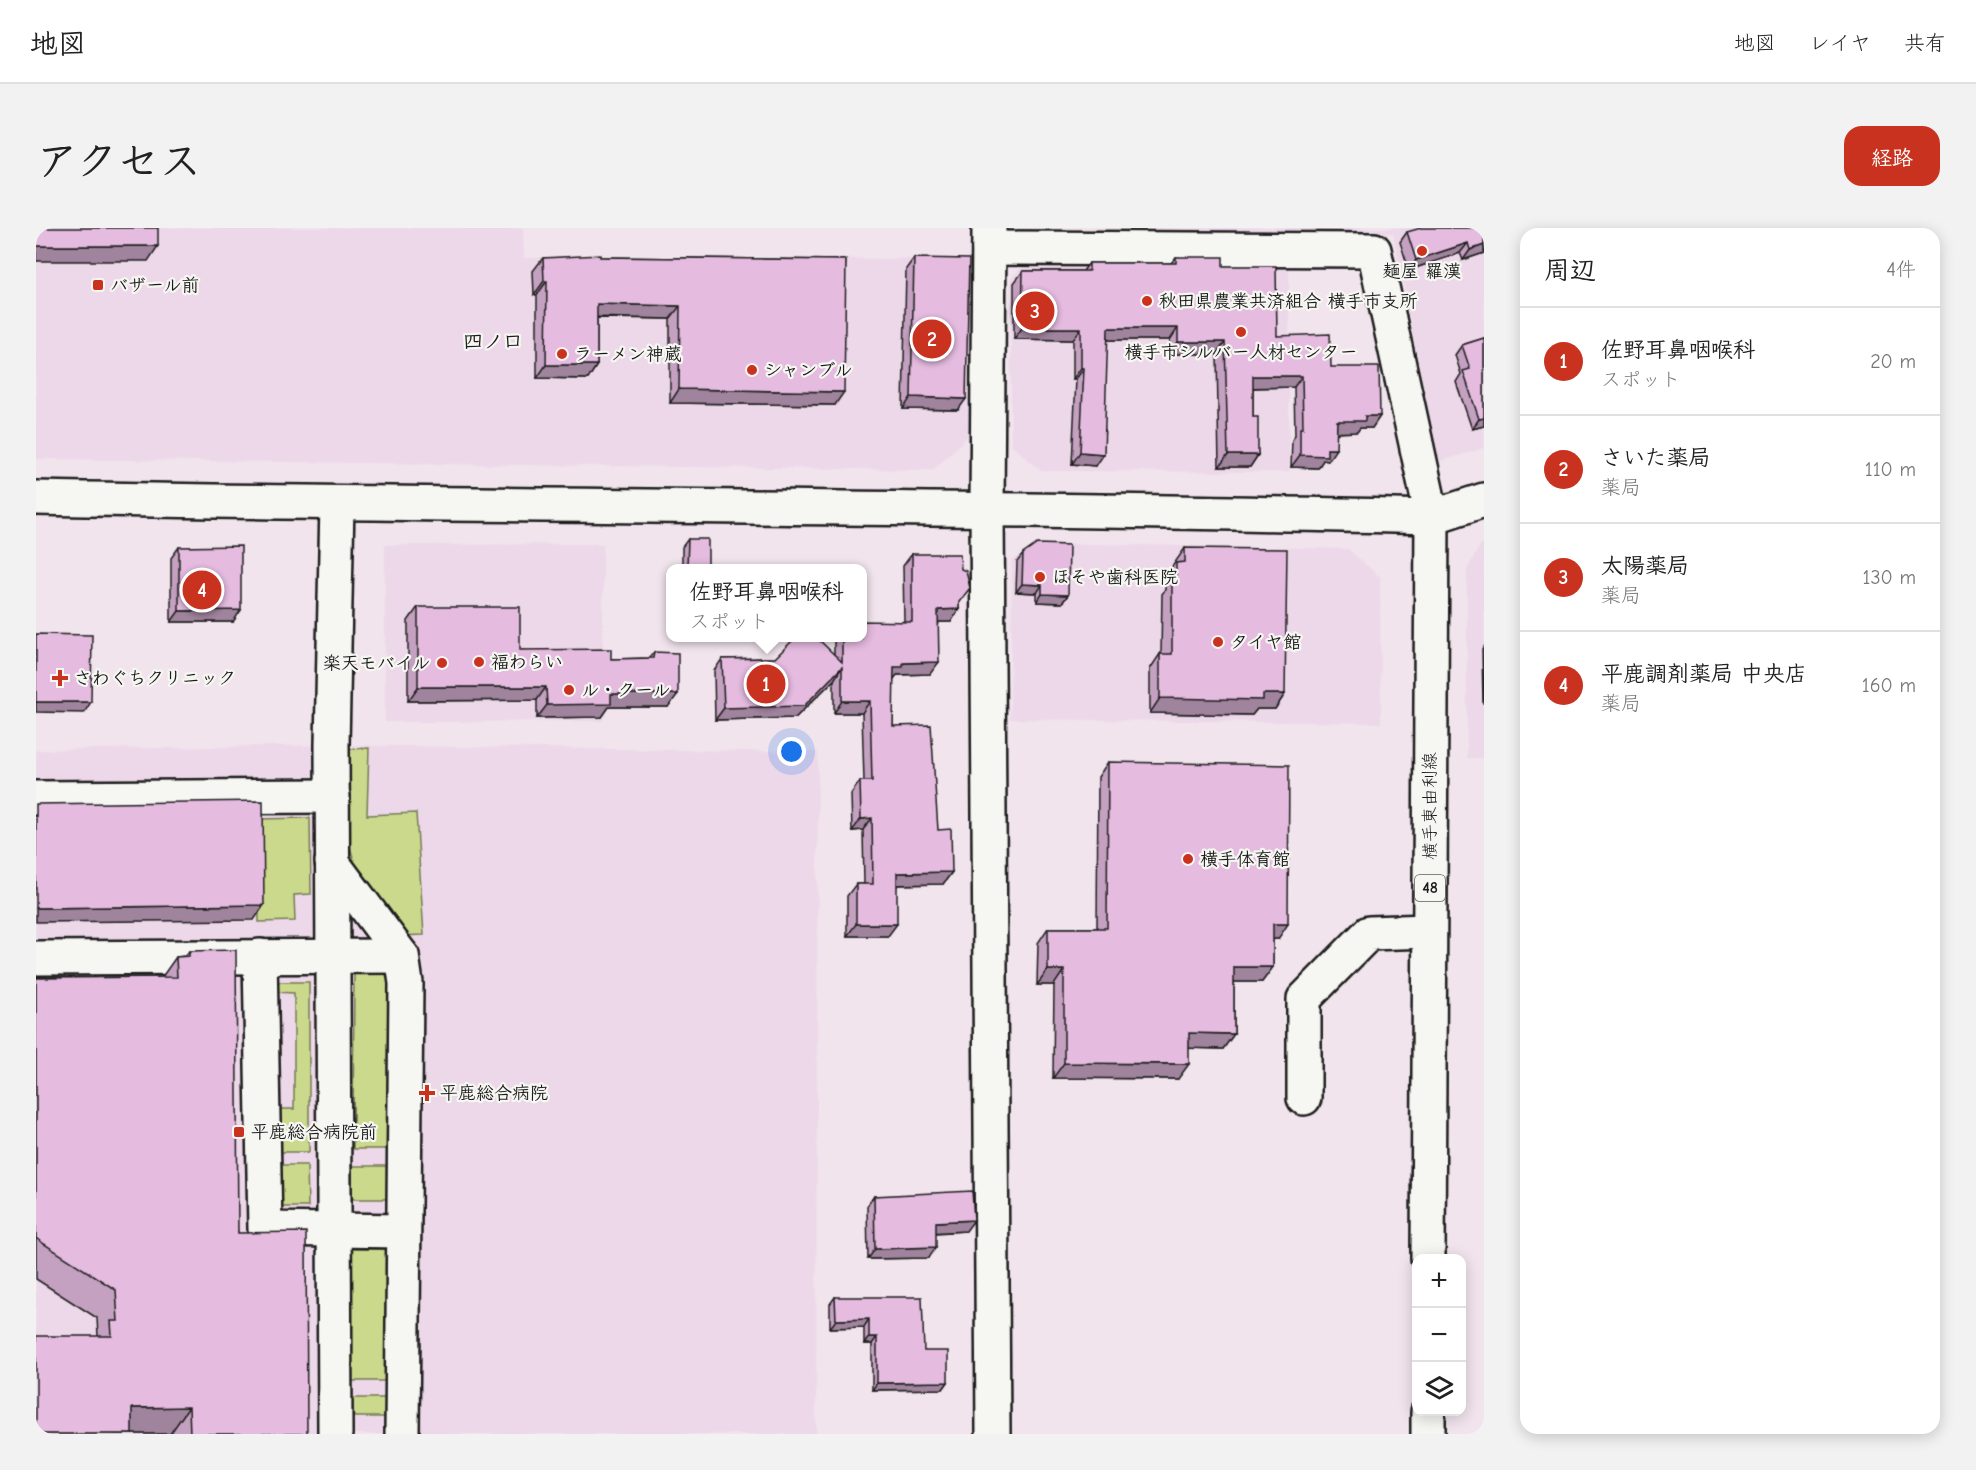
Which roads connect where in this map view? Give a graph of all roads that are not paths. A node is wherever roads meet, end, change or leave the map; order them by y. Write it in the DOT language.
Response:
graph roads {
  1 [pos="989,238"];
  2 [pos="1374,239"];
  3 [pos="36,498"];
  4 [pos="1484,500"];
  5 [pos="337,503"];
  6 [pos="987,508"];
  7 [pos="1432,517"];
  8 [pos="333,796"];
  9 [pos="36,798"];
  10 [pos="332,862"];
  11 [pos="379,924"];
  12 [pos="1430,931"];
  13 [pos="347,955"];
  14 [pos="260,956"];
  15 [pos="402,956"];
  16 [pos="36,958"];
  17 [pos="1304,1098"];
  18 [pos="334,1230"];
  19 [pos="402,1231"];
  20 [pos="1428,1254"];
  21 [pos="1428,1416"];
  22 [pos="335,1434"];
  23 [pos="402,1434"];
  24 [pos="993,1434"];
  25 [pos="1428,1434"];
  1 -- 2 [label="street"];
  1 -- 6 [label="street"];
  2 -- 7 [label="street, 横手東由利線"];
  3 -- 5 [label="street"];
  4 -- 7 [label="street"];
  5 -- 6 [label="street"];
  5 -- 8 [label="street"];
  6 -- 7 [label="street"];
  6 -- 24 [label="street"];
  7 -- 12 [label="street, 横手東由利線 / 48"];
  8 -- 9 [label="street"];
  8 -- 10 [label="street"];
  10 -- 11 [label="street"];
  10 -- 13 [label="street"];
  11 -- 13 [label="street"];
  11 -- 15 [label="street"];
  12 -- 17 [label="street"];
  12 -- 20 [label="street, 横手東由利線 / 48"];
  13 -- 14 [label="street"];
  13 -- 15 [label="street"];
  13 -- 18 [label="street"];
  14 -- 16 [label="street"];
  14 -- 18 [label="street"];
  15 -- 19 [label="street"];
  18 -- 19 [label="street"];
  18 -- 22 [label="street"];
  19 -- 23 [label="street"];
  21 -- 25 [label="street"];
}
